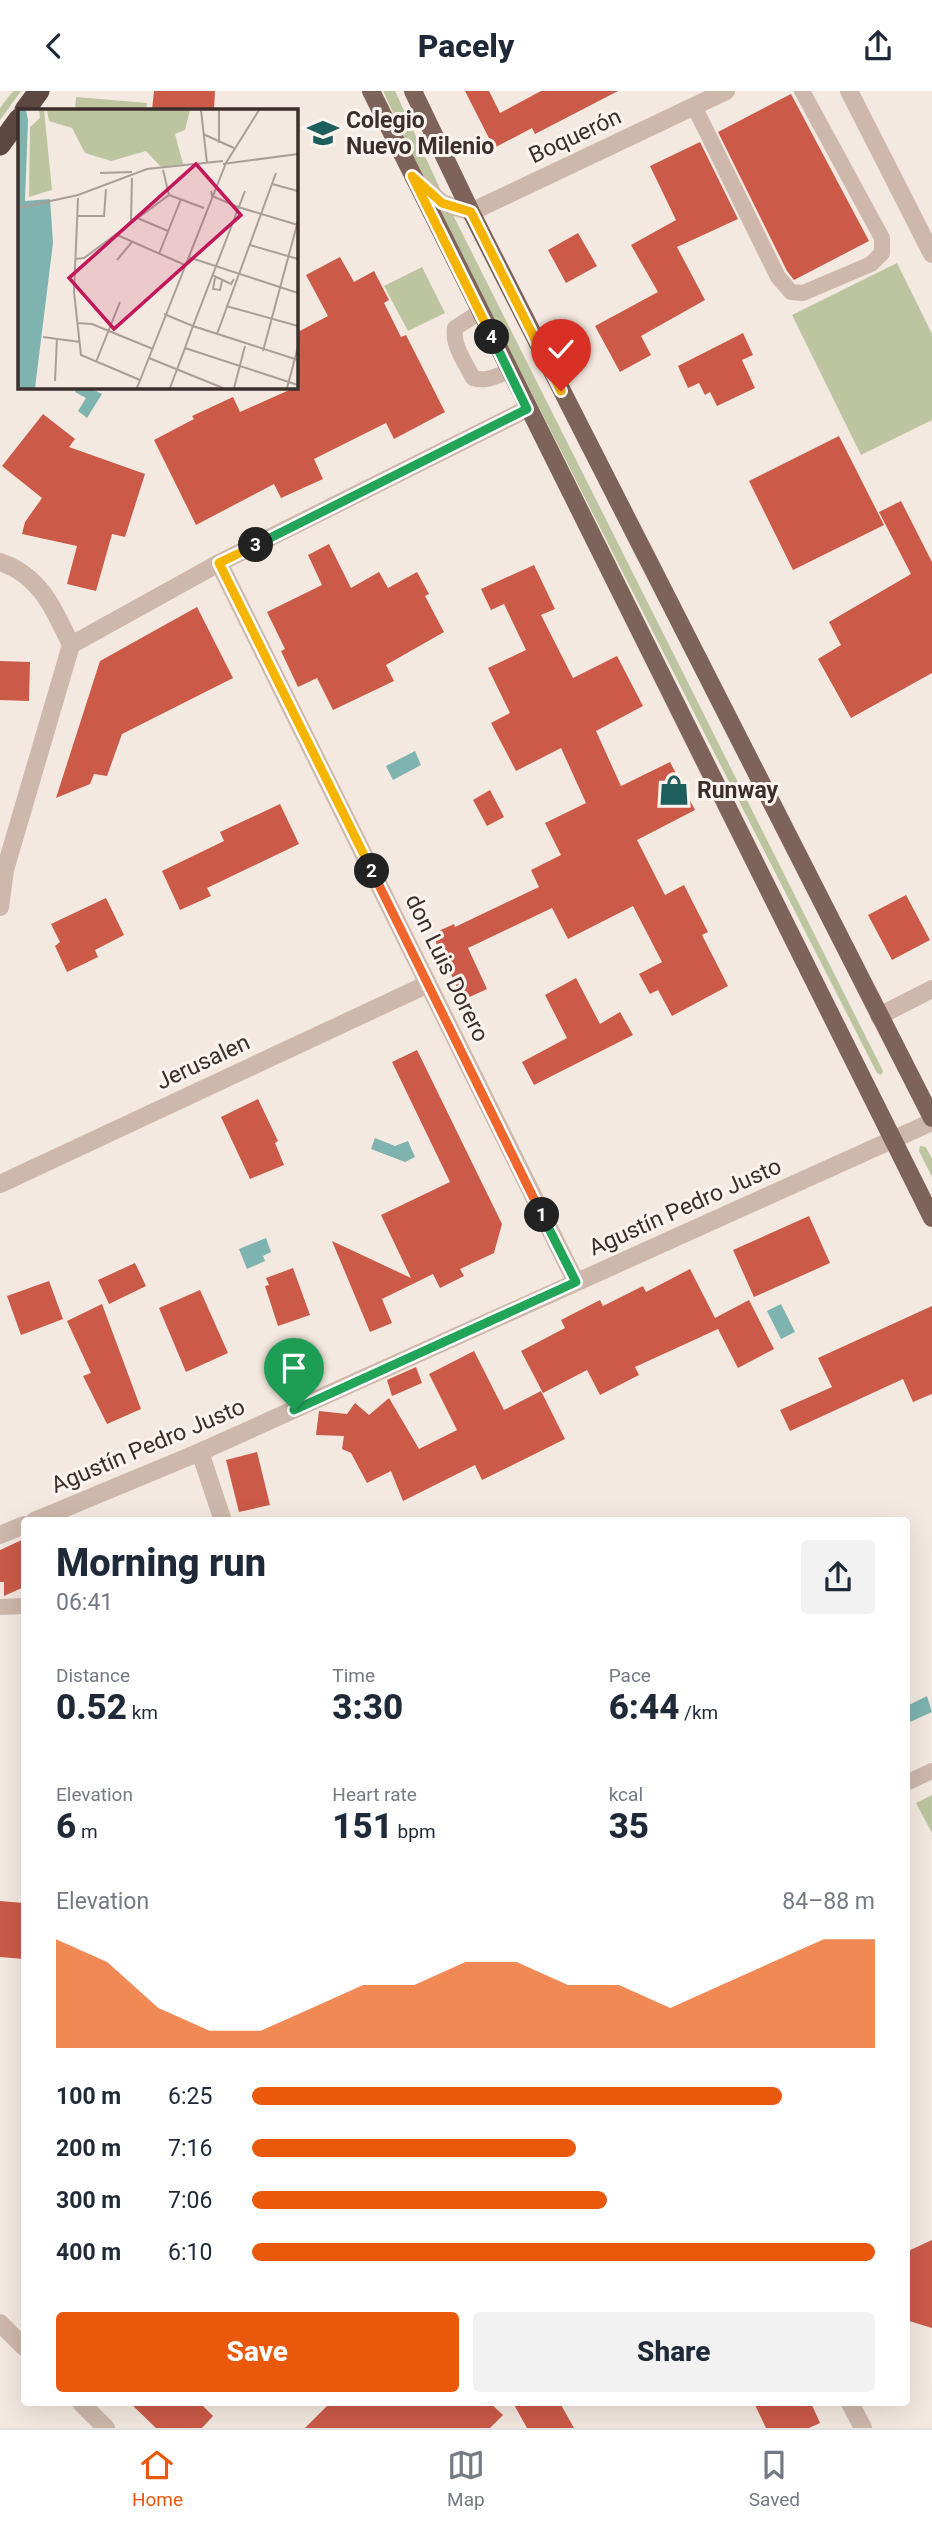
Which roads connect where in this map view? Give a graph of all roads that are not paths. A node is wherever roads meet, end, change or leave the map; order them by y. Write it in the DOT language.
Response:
graph roads {
  1 [pos="39,91"];
  2 [pos="371,91"];
  3 [pos="413,91"];
  4 [pos="726,91"];
  5 [pos="802,91"];
  6 [pos="849,91"];
  7 [pos="694,106"];
  8 [pos="26,109"];
  9 [pos="18,120"];
  10 [pos="0,145"];
  11 [pos="412,176"];
  12 [pos="471,212"];
  13 [pos="932,254"];
  14 [pos="480,312"];
  15 [pos="509,371"];
  16 [pos="527,409"];
  17 [pos="0,562"];
  18 [pos="219,563"];
  19 [pos="71,645"];
  20 [pos="0,907"];
  21 [pos="428,984"];
  22 [pos="932,989"];
  23 [pos="879,1016"];
  24 [pos="932,1120"];
  25 [pos="893,1142"];
  26 [pos="0,1184"];
  27 [pos="932,1218"];
  28 [pos="576,1282"];
  29 [pos="200,1452"];
  30 [pos="44,1517"];
  31 [pos="222,1517"];
  32 [pos="21,1526"];
  33 [pos="0,1535"];
  34 [pos="21,1606"];
  35 [pos="0,1607"];
  36 [pos="932,1771"];
  37 [pos="910,1781"];
  38 [pos="0,2323"];
  39 [pos="21,2344"];
  40 [pos="83,2406"];
  41 [pos="852,2406"];
  42 [pos="106,2428"];
  43 [pos="863,2428"];
  1 -- 8 [label="highway"];
  2 -- 11 [label="main road"];
  3 -- 12 [label="main road"];
  4 -- 7 [label="street, Boquerón"];
  5 -- 7 [label="lane"];
  6 -- 13 [label="street"];
  7 -- 12 [label="street, Boquerón"];
  9 -- 10 [label="highway"];
  11 -- 12 [label="street"];
  11 -- 14 [label="main road"];
  12 -- 23 [label="main road"];
  14 -- 15 [label="main road"];
  14 -- 15 [label="lane"];
  15 -- 16 [label="main road"];
  16 -- 18 [label="street"];
  16 -- 25 [label="main road"];
  17 -- 19 [label="street"];
  18 -- 19 [label="street"];
  18 -- 21 [label="street, don Luis Dorero"];
  19 -- 20 [label="street"];
  21 -- 26 [label="street, Jerusalen"];
  21 -- 28 [label="street, don Luis Dorero"];
  22 -- 23 [label="street"];
  23 -- 24 [label="main road"];
  24 -- 25 [label="street, Agustín Pedro Justo"];
  25 -- 27 [label="main road"];
  25 -- 28 [label="street, Agustín Pedro Justo"];
  28 -- 29 [label="street, Agustín Pedro Justo"];
  29 -- 30 [label="street, Agustín Pedro Justo"];
  29 -- 31 [label="street"];
  32 -- 33 [label="street"];
  34 -- 35 [label="lane"];
  36 -- 37 [label="lane"];
  38 -- 39 [label="street"];
  40 -- 42 [label="street"];
  41 -- 43 [label="street"];
}
